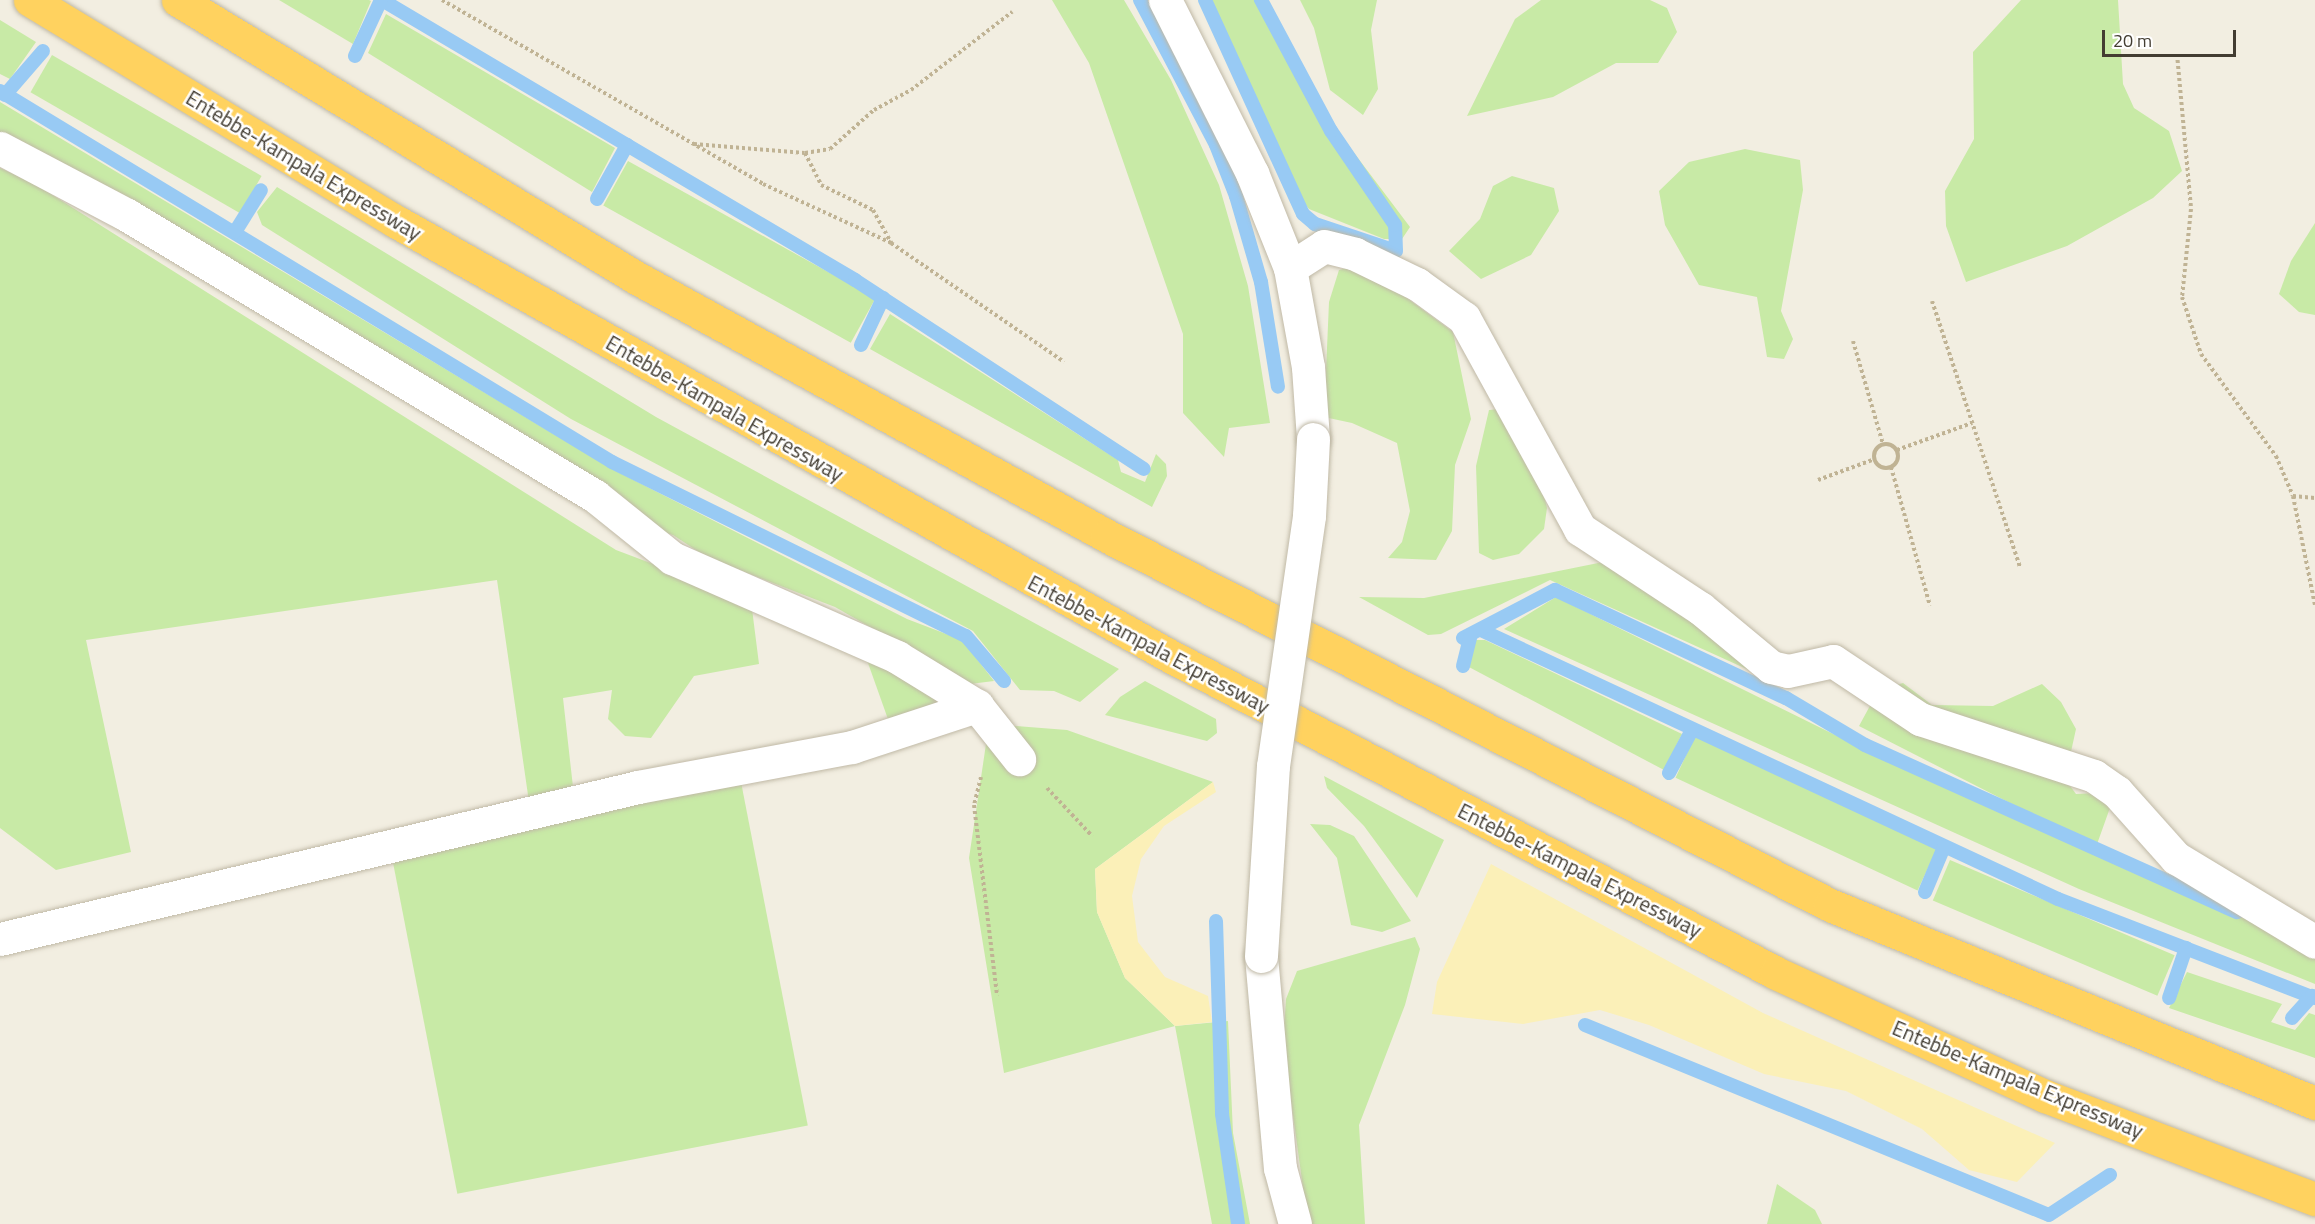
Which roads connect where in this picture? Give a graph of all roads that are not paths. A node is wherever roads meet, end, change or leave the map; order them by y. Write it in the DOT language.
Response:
graph roads {
  1 [pos="30,0"];
  2 [pos="178,0"];
  3 [pos="1165,0"];
  4 [pos="0,148"];
  5 [pos="1290,268"];
  6 [pos="986,716"];
  7 [pos="1020,759"];
  8 [pos="0,939"];
  9 [pos="2315,942"];
  10 [pos="2315,1103"];
  11 [pos="2315,1198"];
  12 [pos="1295,1224"];
  1 -- 11 [label="highway, Entebbe-Kampala Expressway"];
  2 -- 10 [label="highway"];
  3 -- 5 [label="street"];
  4 -- 6 [label="street"];
  5 -- 9 [label="street"];
  5 -- 12 [label="street, bridge"];
  6 -- 7 [label="street"];
  6 -- 8 [label="street"];
}
